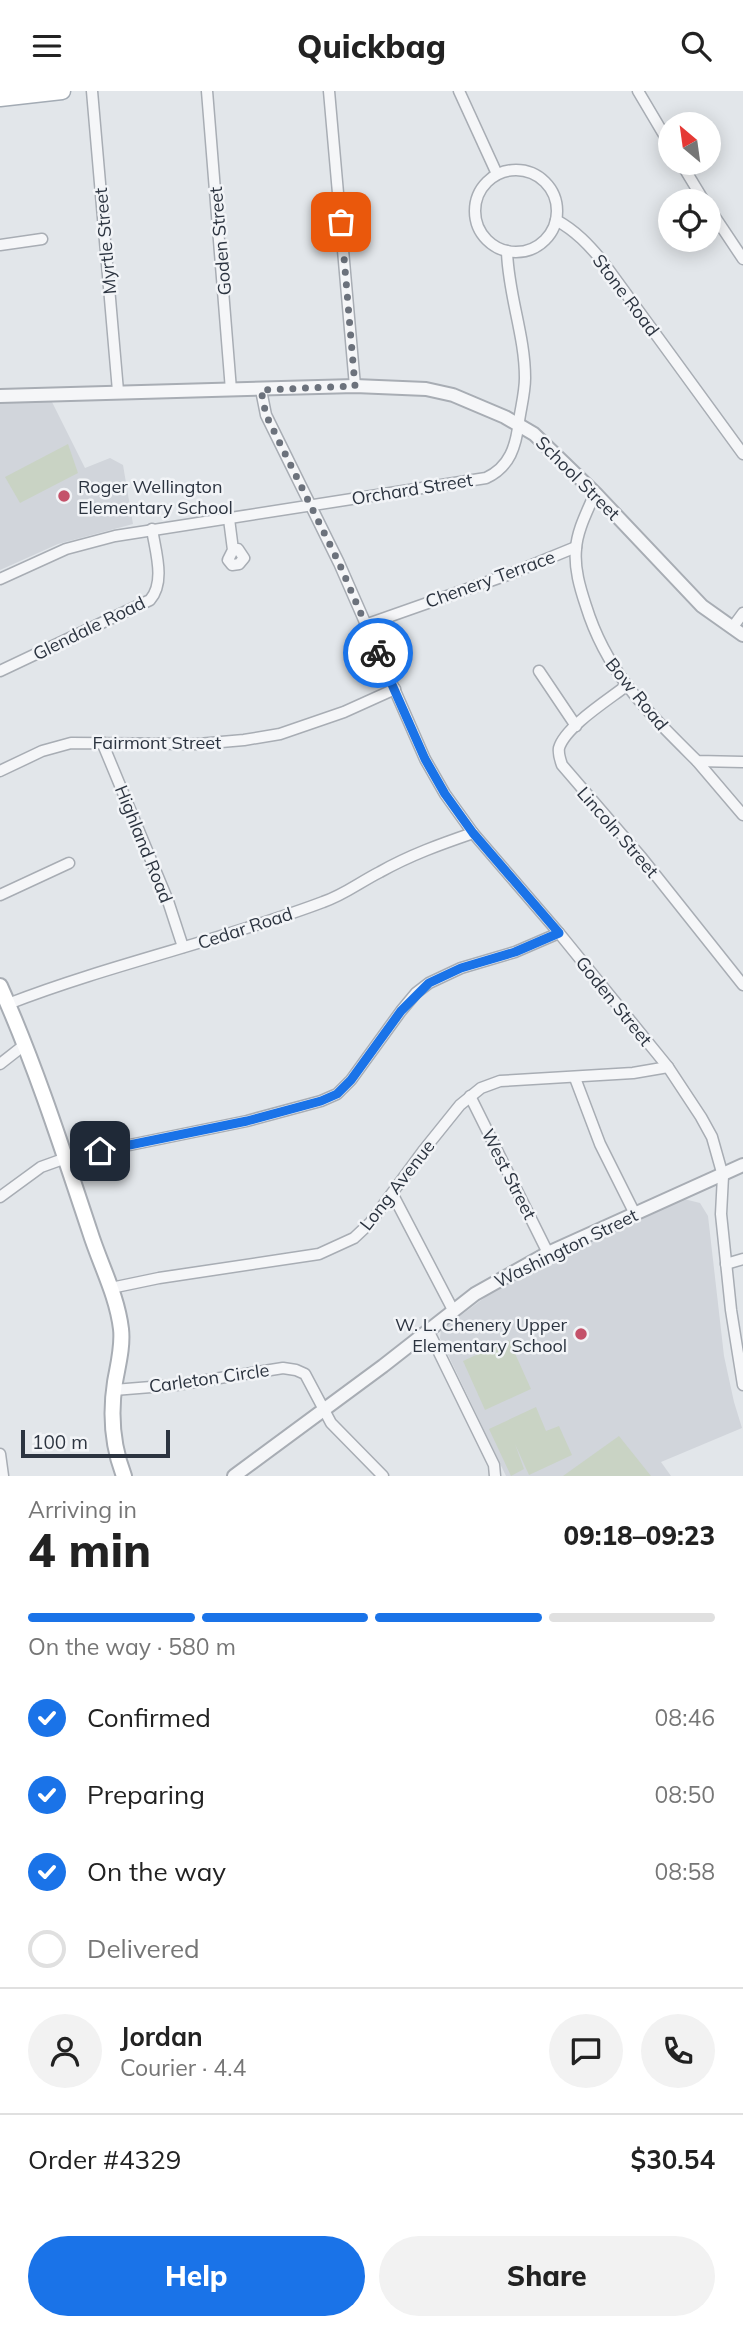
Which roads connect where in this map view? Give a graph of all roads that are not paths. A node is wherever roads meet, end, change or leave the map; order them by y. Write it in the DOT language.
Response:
graph roads {
  1 [pos="62,91"];
  2 [pos="92,91"];
  3 [pos="207,91"];
  4 [pos="329,91"];
  5 [pos="459,91"];
  6 [pos="638,91"];
  7 [pos="0,98"];
  8 [pos="658,125"];
  9 [pos="497,174"];
  10 [pos="556,220"];
  11 [pos="721,226"];
  12 [pos="42,239"];
  13 [pos="0,245"];
  14 [pos="507,251"];
  15 [pos="743,259"];
  16 [pos="355,386"];
  17 [pos="231,390"];
  18 [pos="261,390"];
  19 [pos="118,391"];
  20 [pos="0,395"];
  21 [pos="519,424"];
  22 [pos="743,454"];
  23 [pos="595,493"];
  24 [pos="310,505"];
  25 [pos="229,519"];
  26 [pos="152,529"];
  27 [pos="576,547"];
  28 [pos="233,551"];
  29 [pos="0,579"];
  30 [pos="743,613"];
  31 [pos="365,625"];
  32 [pos="738,631"];
  33 [pos="0,671"];
  34 [pos="539,671"];
  35 [pos="626,686"];
  36 [pos="396,689"];
  37 [pos="576,726"];
  38 [pos="102,742"];
  39 [pos="697,761"];
  40 [pos="743,762"];
  41 [pos="0,771"];
  42 [pos="743,815"];
  43 [pos="473,833"];
  44 [pos="69,863"];
  45 [pos="0,895"];
  46 [pos="559,933"];
  47 [pos="183,947"];
  48 [pos="743,985"];
  49 [pos="0,986"];
  50 [pos="8,1004"];
  51 [pos="23,1046"];
  52 [pos="0,1064"];
  53 [pos="668,1067"];
  54 [pos="575,1078"];
  55 [pos="470,1096"];
  56 [pos="66,1158"];
  57 [pos="743,1165"];
  58 [pos="723,1176"];
  59 [pos="393,1195"];
  60 [pos="0,1196"];
  61 [pos="635,1214"];
  62 [pos="548,1253"];
  63 [pos="743,1259"];
  64 [pos="726,1265"];
  65 [pos="111,1288"];
  66 [pos="453,1310"];
  67 [pos="428,1330"];
  68 [pos="742,1374"];
  69 [pos="743,1385"];
  70 [pos="114,1390"];
  71 [pos="324,1409"];
  72 [pos="0,1454"];
  73 [pos="242,1474"];
  74 [pos="3,1476"];
  75 [pos="124,1476"];
  76 [pos="383,1476"];
  77 [pos="495,1476"];
  1 -- 7 [label="main road"];
  2 -- 19 [label="street, Myrtle Street"];
  3 -- 17 [label="street, Goden Street"];
  4 -- 16 [label="street"];
  5 -- 9 [label="street"];
  6 -- 8 [label="street"];
  9 -- 10 [label="street"];
  9 -- 14 [label="street"];
  10 -- 14 [label="street"];
  10 -- 22 [label="street, Stone Road"];
  11 -- 15 [label="street"];
  12 -- 13 [label="street"];
  14 -- 21 [label="street, Orchard Street"];
  16 -- 18 [label="street, School Street"];
  16 -- 21 [label="street, School Street"];
  17 -- 18 [label="street, School Street"];
  17 -- 19 [label="street, School Street"];
  18 -- 24 [label="street, Goden Street"];
  19 -- 20 [label="street, School Street"];
  21 -- 23 [label="street, School Street"];
  21 -- 24 [label="street, Orchard Street"];
  23 -- 27 [label="street, Bow Road"];
  23 -- 32 [label="street, School Street"];
  24 -- 25 [label="street, Orchard Street"];
  24 -- 31 [label="street, Goden Street"];
  25 -- 26 [label="street, Orchard Street"];
  25 -- 28 [label="street"];
  26 -- 29 [label="street, Orchard Street"];
  26 -- 33 [label="street, Glendale Road"];
  27 -- 31 [label="street, Chenery Terrace"];
  27 -- 35 [label="street, Bow Road"];
  30 -- 32 [label="street"];
  31 -- 36 [label="street, Goden Street"];
  34 -- 37 [label="street"];
  35 -- 37 [label="street, Lincoln Street"];
  35 -- 39 [label="street, Bow Road"];
  36 -- 38 [label="street, Fairmont Street"];
  36 -- 43 [label="street, Goden Street"];
  37 -- 48 [label="street, Lincoln Street"];
  38 -- 41 [label="street, Fairmont Street"];
  38 -- 47 [label="street, Highland Road"];
  39 -- 40 [label="street"];
  39 -- 42 [label="street, Bow Road"];
  43 -- 46 [label="street, Goden Street"];
  43 -- 47 [label="street, Cedar Road"];
  44 -- 45 [label="street"];
  46 -- 53 [label="street, Goden Street"];
  46 -- 56 [label="street"];
  47 -- 50 [label="street, Cedar Road"];
  49 -- 50 [label="main road"];
  50 -- 51 [label="main road"];
  51 -- 52 [label="street"];
  51 -- 56 [label="main road"];
  53 -- 54 [label="street, Long Avenue"];
  53 -- 58 [label="street, Goden Street"];
  54 -- 55 [label="street, Long Avenue"];
  54 -- 61 [label="street"];
  55 -- 59 [label="street, Long Avenue"];
  55 -- 62 [label="street, West Street"];
  56 -- 60 [label="street"];
  56 -- 65 [label="main road"];
  57 -- 58 [label="street, Washington Street"];
  58 -- 61 [label="street, Washington Street"];
  58 -- 64 [label="street"];
  59 -- 65 [label="street, Long Avenue"];
  59 -- 66 [label="street"];
  61 -- 62 [label="street, Washington Street"];
  62 -- 66 [label="street, Washington Street"];
  63 -- 64 [label="street"];
  64 -- 68 [label="street"];
  65 -- 70 [label="main road"];
  66 -- 67 [label="street, Washington Street"];
  67 -- 71 [label="street, Washington Street"];
  67 -- 77 [label="street"];
  68 -- 69 [label="street"];
  70 -- 71 [label="street, Carleton Circle"];
  70 -- 75 [label="main road"];
  71 -- 73 [label="street, Washington Street"];
  71 -- 76 [label="street, Carleton Circle"];
  72 -- 74 [label="street"];
}
